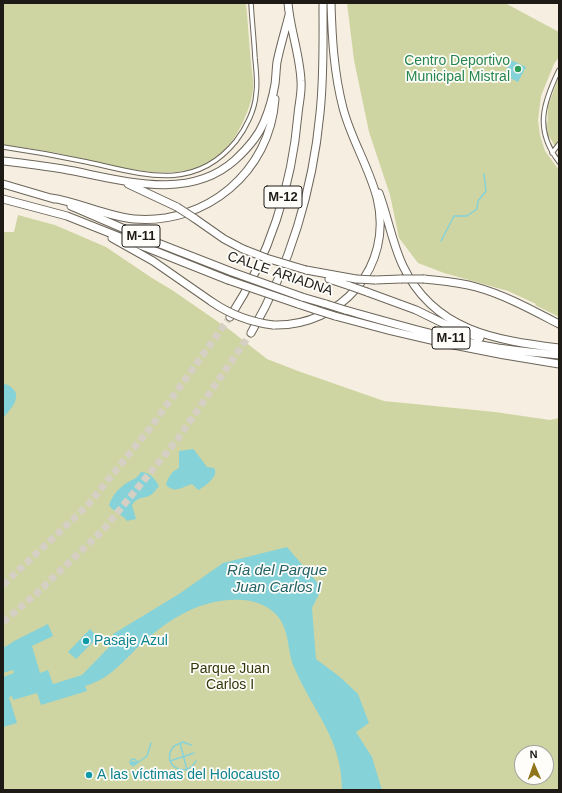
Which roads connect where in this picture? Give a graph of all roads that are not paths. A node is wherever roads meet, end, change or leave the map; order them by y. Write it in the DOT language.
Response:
graph roads {
  1 [pos="251,3"];
  2 [pos="288,3"];
  3 [pos="323,3"];
  4 [pos="331,3"];
  5 [pos="289,15"];
  6 [pos="559,70"];
  7 [pos="275,85"];
  8 [pos="355,140"];
  9 [pos="559,144"];
  10 [pos="3,148"];
  11 [pos="552,153"];
  12 [pos="3,161"];
  13 [pos="559,162"];
  14 [pos="115,179"];
  15 [pos="3,184"];
  16 [pos="51,198"];
  17 [pos="3,199"];
  18 [pos="89,225"];
  19 [pos="306,270"];
  20 [pos="230,317"];
  21 [pos="559,324"];
  22 [pos="252,333"];
  23 [pos="559,348"];
  24 [pos="559,355"];
  25 [pos="559,364"];
  1 -- 10 [label="street"];
  2 -- 5 [label="highway, M-12"];
  3 -- 22 [label="highway, M-12"];
  4 -- 8 [label="highway"];
  5 -- 7 [label="highway"];
  5 -- 20 [label="highway, M-12"];
  6 -- 11 [label="street"];
  7 -- 14 [label="highway"];
  7 -- 16 [label="highway"];
  8 -- 18 [label="highway, bridge"];
  8 -- 23 [label="highway"];
  9 -- 11 [label="street"];
  11 -- 13 [label="street"];
  12 -- 14 [label="highway"];
  14 -- 19 [label="highway, bridge"];
  15 -- 16 [label="highway, CALLE ARIADNA / M-11"];
  16 -- 24 [label="highway, CALLE ARIADNA / M-11, bridge"];
  17 -- 18 [label="highway, CALLE ARIADNA / M-11"];
  18 -- 25 [label="highway, CALLE ARIADNA / M-11, bridge"];
  19 -- 21 [label="highway, bridge"];
  19 -- 24 [label="highway, bridge"];
}
